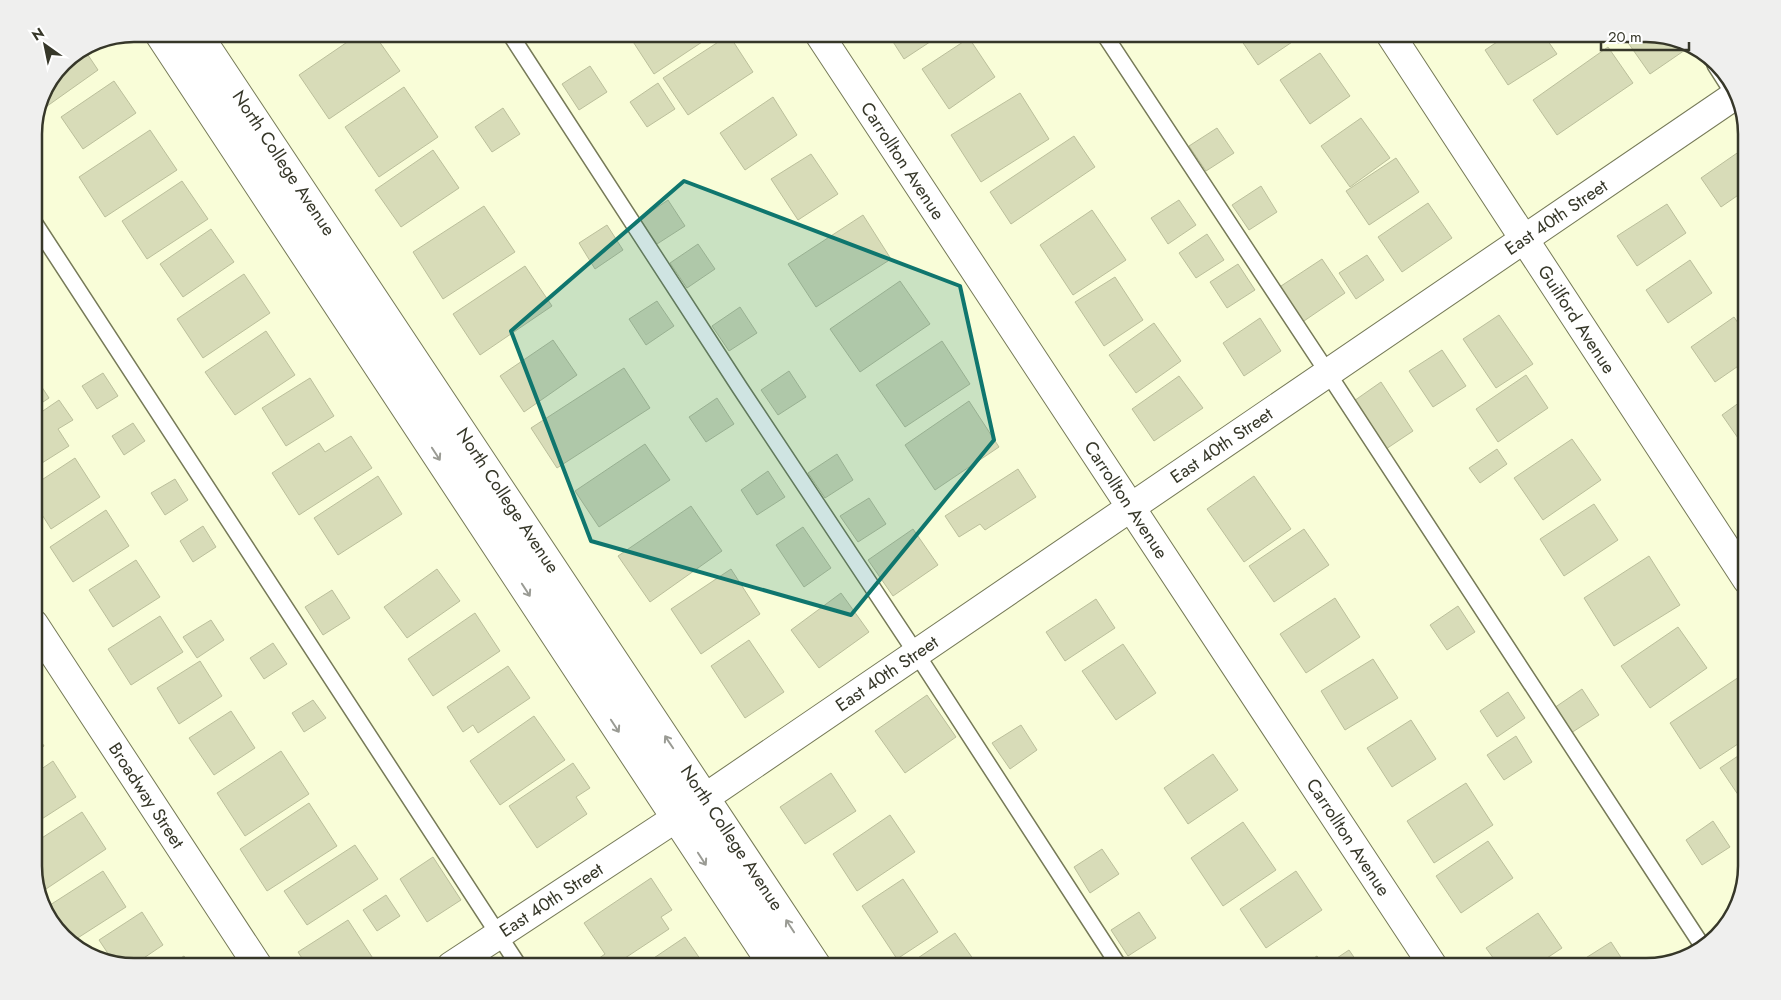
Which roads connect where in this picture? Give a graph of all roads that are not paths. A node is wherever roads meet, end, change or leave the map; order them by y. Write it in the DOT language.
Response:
graph roads {
  1 [pos="164,42"];
  2 [pos="184,42"];
  3 [pos="203,42"];
  4 [pos="515,42"];
  5 [pos="824,42"];
  6 [pos="1109,42"];
  7 [pos="1395,42"];
  8 [pos="1733,101"];
  9 [pos="43,236"];
  10 [pos="1524,238"];
  11 [pos="1328,372"];
  12 [pos="1130,507"];
  13 [pos="1738,566"];
  14 [pos="43,638"];
  15 [pos="916,652"];
  16 [pos="706,797"];
  17 [pos="676,818"];
  18 [pos="498,935"];
  19 [pos="1700,941"];
  20 [pos="253,958"];
  21 [pos="463,958"];
  22 [pos="514,958"];
  23 [pos="768,958"];
  24 [pos="789,958"];
  25 [pos="812,958"];
  26 [pos="1114,958"];
  27 [pos="1428,958"];
  1 -- 17 [label="street, North College Avenue, one-way"];
  2 -- 24 [label="lane, North College Avenue"];
  16 -- 3 [label="street, North College Avenue, one-way"];
  4 -- 15 [label="lane"];
  5 -- 12 [label="street, Carrollton Avenue"];
  6 -- 11 [label="lane"];
  7 -- 10 [label="street, Guilford Avenue"];
  8 -- 10 [label="street, East 40th Street"];
  9 -- 18 [label="lane"];
  10 -- 11 [label="street, East 40th Street"];
  10 -- 13 [label="street, Guilford Avenue"];
  11 -- 12 [label="street, East 40th Street"];
  11 -- 19 [label="lane"];
  12 -- 15 [label="street, East 40th Street"];
  12 -- 27 [label="street, Carrollton Avenue"];
  14 -- 20 [label="street, Broadway Street"];
  15 -- 16 [label="street, East 40th Street"];
  15 -- 26 [label="lane"];
  25 -- 16 [label="street, North College Avenue, one-way"];
  17 -- 18 [label="street, East 40th Street"];
  17 -- 23 [label="street, North College Avenue, one-way"];
  18 -- 21 [label="street, East 40th Street"];
  18 -- 22 [label="lane"];
}
